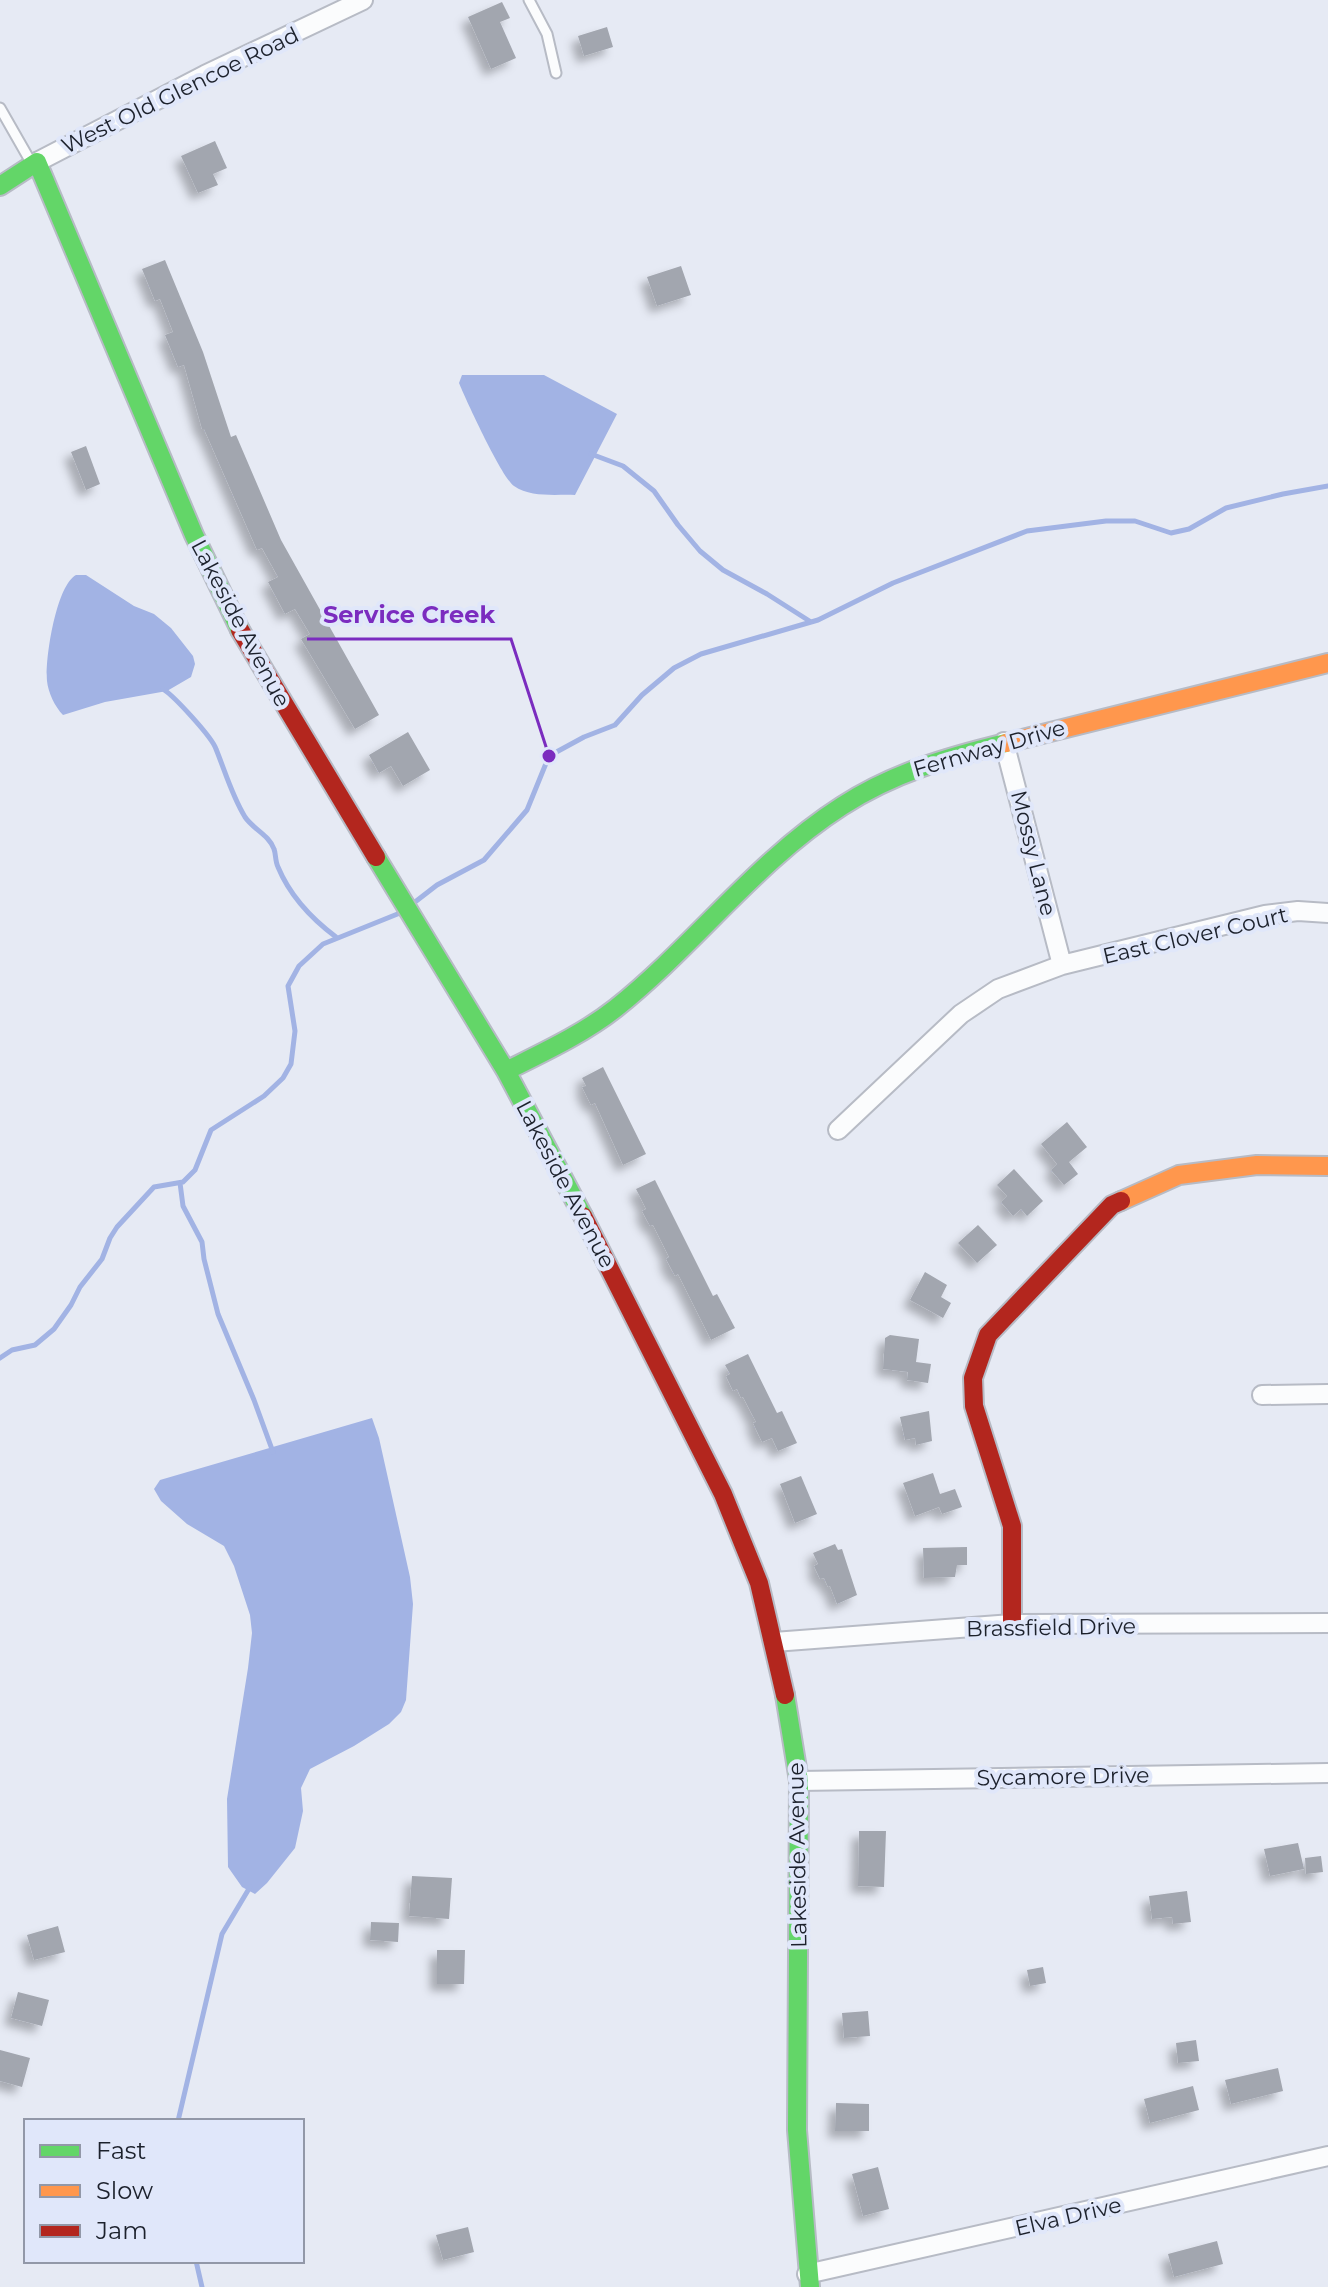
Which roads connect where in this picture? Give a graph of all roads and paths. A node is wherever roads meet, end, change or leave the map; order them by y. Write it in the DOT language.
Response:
graph roads {
  1 [pos="363,0"];
  2 [pos="529,0"];
  3 [pos="556,73"];
  4 [pos="0,108"];
  5 [pos="35,163"];
  6 [pos="0,186"];
  7 [pos="1328,663"];
  8 [pos="1004,742"];
  9 [pos="1328,913"];
  10 [pos="1062,965"];
  11 [pos="506,1071"];
  12 [pos="838,1130"];
  13 [pos="1328,1166"];
  14 [pos="1328,1394"];
  15 [pos="1262,1395"];
  16 [pos="1328,1623"];
  17 [pos="1012,1624"];
  18 [pos="774,1642"];
  19 [pos="1328,1773"];
  20 [pos="799,1781"];
  21 [pos="1328,2156"];
  22 [pos="808,2280"];
  1 -- 5 [label="street, West Old Glencoe Road"];
  2 -- 3 [label="lane"];
  4 -- 5 [label="lane"];
  5 -- 6 [label="street, West Old Glencoe Road"];
  5 -- 11 [label="street, Lakeside Avenue"];
  7 -- 8 [label="street, Fernway Drive"];
  8 -- 10 [label="street, Mossy Lane"];
  8 -- 11 [label="street, Fernway Drive"];
  9 -- 10 [label="street, East Clover Court"];
  10 -- 12 [label="street, East Clover Court"];
  11 -- 18 [label="street, Lakeside Avenue"];
  13 -- 17 [label="street"];
  14 -- 15 [label="street"];
  16 -- 17 [label="street, Brassfield Drive"];
  17 -- 18 [label="street, Brassfield Drive"];
  18 -- 20 [label="street, Lakeside Avenue"];
  19 -- 20 [label="street, Sycamore Drive"];
  20 -- 22 [label="street, Lakeside Avenue"];
  21 -- 22 [label="street, Elva Drive"];
}
